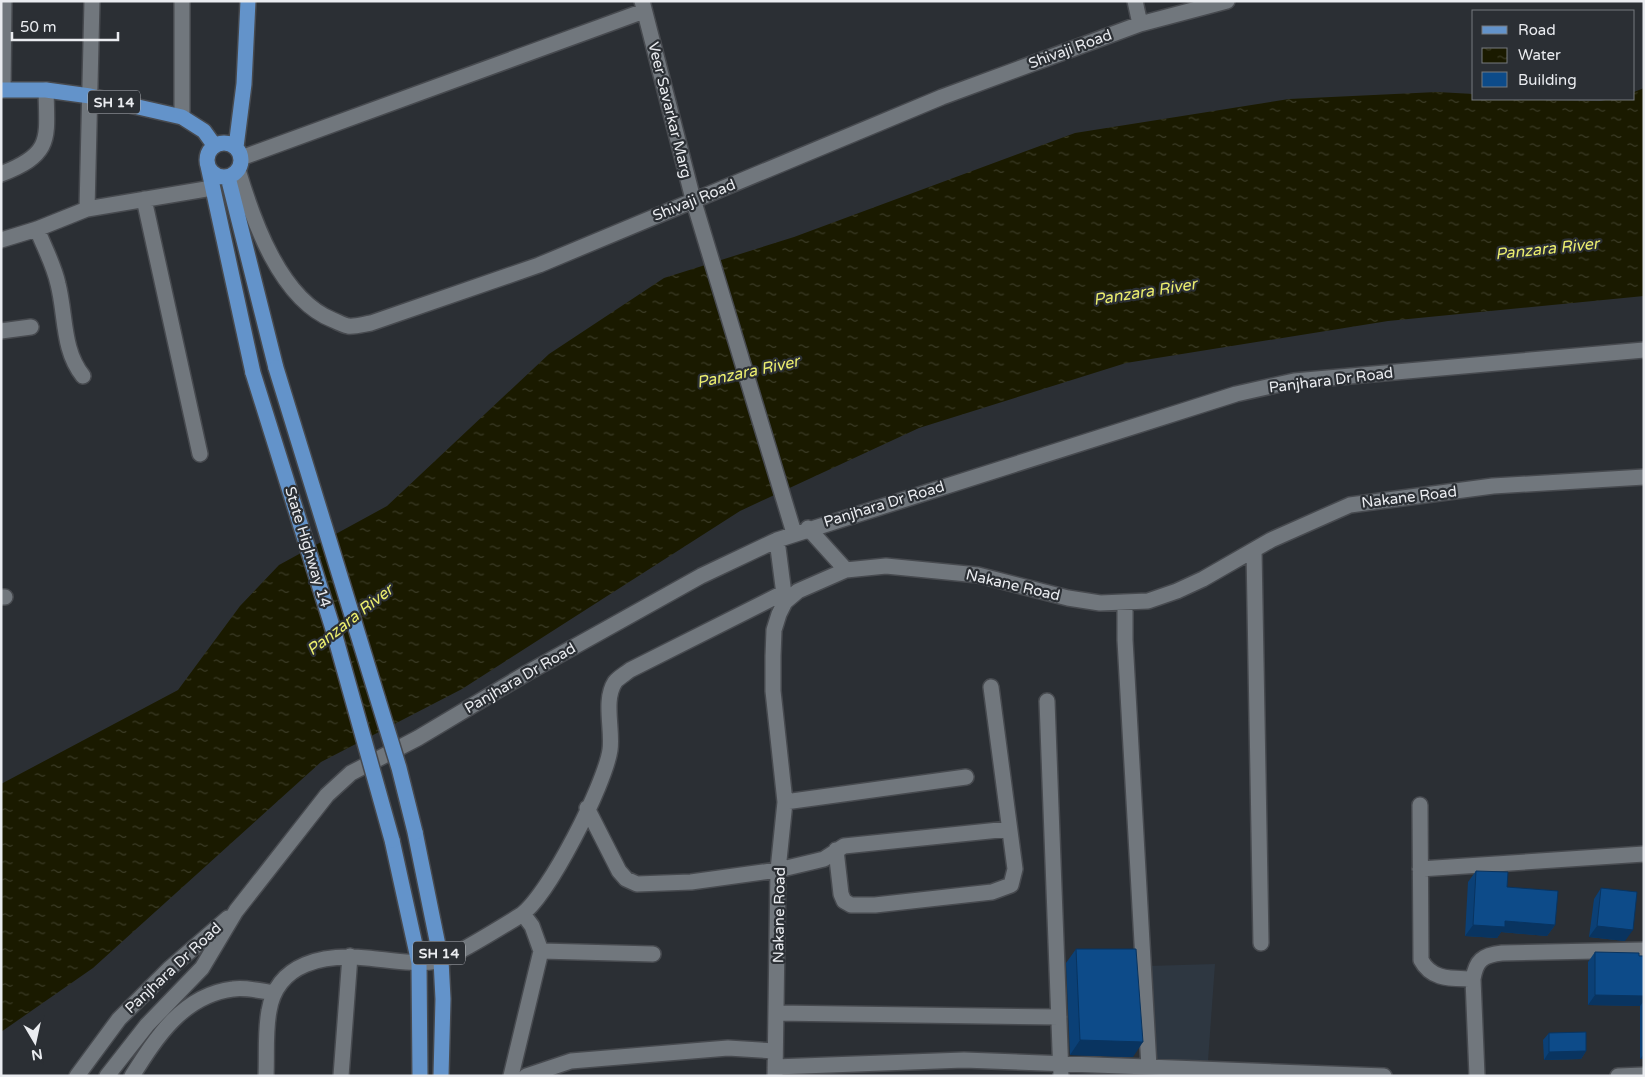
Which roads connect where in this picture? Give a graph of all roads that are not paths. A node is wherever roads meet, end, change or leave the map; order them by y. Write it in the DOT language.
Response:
graph roads {
  1 [pos="4,1"];
  2 [pos="92,1"];
  3 [pos="182,1"];
  4 [pos="248,1"];
  5 [pos="1135,1"];
  6 [pos="1227,1"];
  7 [pos="643,6"];
  8 [pos="1140,24"];
  9 [pos="2,90"];
  10 [pos="46,90"];
  11 [pos="90,96"];
  12 [pos="182,117"];
  13 [pos="214,145"];
  14 [pos="236,163"];
  15 [pos="208,166"];
  16 [pos="1,174"];
  17 [pos="212,188"];
  18 [pos="144,199"];
  19 [pos="693,199"];
  20 [pos="88,208"];
  21 [pos="37,229"];
  22 [pos="1,240"];
  23 [pos="31,327"];
  24 [pos="1,331"];
  25 [pos="1644,350"];
  26 [pos="83,376"];
  27 [pos="200,454"];
  28 [pos="1644,477"];
  29 [pos="808,528"];
  30 [pos="794,533"];
  31 [pos="777,540"];
  32 [pos="1254,550"];
  33 [pos="846,570"];
  34 [pos="784,597"];
  35 [pos="1125,603"];
  36 [pos="991,686"];
  37 [pos="1047,701"];
  38 [pos="966,777"];
  39 [pos="785,802"];
  40 [pos="1420,805"];
  41 [pos="587,808"];
  42 [pos="1009,829"];
  43 [pos="836,850"];
  44 [pos="1644,854"];
  45 [pos="1420,869"];
  46 [pos="778,870"];
  47 [pos="236,911"];
  48 [pos="522,914"];
  49 [pos="1261,943"];
  50 [pos="1644,950"];
  51 [pos="541,951"];
  52 [pos="653,954"];
  53 [pos="350,956"];
  54 [pos="441,960"];
  55 [pos="419,963"];
  56 [pos="1473,979"];
  57 [pos="274,993"];
  58 [pos="776,1013"];
  59 [pos="1059,1018"];
  60 [pos="119,1019"];
  61 [pos="138,1036"];
  62 [pos="150,1047"];
  63 [pos="775,1051"];
  64 [pos="1149,1067"];
  65 [pos="854,1070"];
  66 [pos="1061,1070"];
  67 [pos="775,1072"];
  68 [pos="1173,1072"];
  69 [pos="1218,1073"];
  70 [pos="1644,1075"];
  71 [pos="77,1076"];
  72 [pos="107,1076"];
  73 [pos="132,1076"];
  74 [pos="266,1076"];
  75 [pos="341,1076"];
  76 [pos="420,1076"];
  77 [pos="441,1076"];
  78 [pos="511,1076"];
  79 [pos="526,1076"];
  80 [pos="1384,1076"];
  81 [pos="1477,1076"];
  82 [pos="1618,1076"];
  1 -- 9 [label="street"];
  2 -- 11 [label="street"];
  3 -- 12 [label="street"];
  4 -- 14 [label="main road"];
  5 -- 8 [label="street"];
  6 -- 8 [label="street, Shivaji Road"];
  7 -- 14 [label="street"];
  7 -- 19 [label="street, Veer Savarkar Marg"];
  8 -- 19 [label="street, Shivaji Road"];
  9 -- 10 [label="main road, SH 14"];
  10 -- 11 [label="main road, SH 14"];
  10 -- 16 [label="street"];
  11 -- 12 [label="main road, SH 14"];
  11 -- 20 [label="street"];
  12 -- 13 [label="main road, SH 14"];
  13 -- 14 [label="main road"];
  13 -- 15 [label="main road"];
  14 -- 15 [label="main road"];
  14 -- 19 [label="street, Shivaji Road"];
  14 -- 54 [label="main road, State Highway 14 / SH 14, bridge"];
  15 -- 17 [label="main road, State Highway 14 / SH 14"];
  17 -- 18 [label="street"];
  17 -- 55 [label="main road, State Highway 14 / SH 14, bridge"];
  18 -- 20 [label="street"];
  18 -- 27 [label="street"];
  19 -- 30 [label="street, Veer Savarkar Marg"];
  20 -- 21 [label="street"];
  21 -- 22 [label="street"];
  21 -- 26 [label="street"];
  23 -- 24 [label="street"];
  25 -- 29 [label="street, Panjhara Dr Road"];
  28 -- 32 [label="street, Nakane Road"];
  29 -- 30 [label="street, Panjhara Dr Road"];
  29 -- 33 [label="street"];
  30 -- 31 [label="street, Panjhara Dr Road"];
  31 -- 34 [label="street"];
  31 -- 47 [label="street, Panjhara Dr Road"];
  32 -- 35 [label="street, Nakane Road"];
  32 -- 49 [label="street"];
  33 -- 34 [label="street, Nakane Road"];
  33 -- 35 [label="street, Nakane Road"];
  34 -- 39 [label="street, Nakane Road"];
  34 -- 41 [label="street"];
  35 -- 64 [label="street"];
  36 -- 42 [label="street"];
  37 -- 59 [label="street"];
  38 -- 39 [label="street"];
  39 -- 46 [label="street, Nakane Road"];
  40 -- 45 [label="street"];
  41 -- 46 [label="street"];
  41 -- 48 [label="street"];
  42 -- 43 [label="street"];
  42 -- 43 [label="street"];
  43 -- 46 [label="street"];
  44 -- 45 [label="street"];
  45 -- 56 [label="street"];
  46 -- 58 [label="street, Nakane Road"];
  47 -- 60 [label="street, Panjhara Dr Road"];
  47 -- 61 [label="street, Panjhara Dr Road"];
  48 -- 51 [label="street"];
  48 -- 54 [label="street"];
  50 -- 56 [label="street"];
  51 -- 52 [label="street"];
  51 -- 78 [label="street"];
  53 -- 55 [label="street"];
  53 -- 57 [label="street"];
  53 -- 75 [label="street"];
  54 -- 55 [label="street"];
  54 -- 77 [label="main road, State Highway 14 / SH 14"];
  55 -- 76 [label="main road, State Highway 14 / SH 14"];
  56 -- 81 [label="street"];
  57 -- 62 [label="street"];
  57 -- 74 [label="street"];
  58 -- 59 [label="street"];
  58 -- 63 [label="street, Nakane Road"];
  59 -- 66 [label="street"];
  60 -- 61 [label="street"];
  60 -- 71 [label="street, Panjhara Dr Road"];
  61 -- 62 [label="street"];
  61 -- 72 [label="street, Panjhara Dr Road"];
  62 -- 73 [label="street"];
  63 -- 67 [label="street, Nakane Road"];
  63 -- 79 [label="street"];
  64 -- 66 [label="street"];
  64 -- 68 [label="street"];
  65 -- 66 [label="street"];
  65 -- 67 [label="street"];
  68 -- 69 [label="street"];
  69 -- 80 [label="street"];
  70 -- 82 [label="street"];
}
